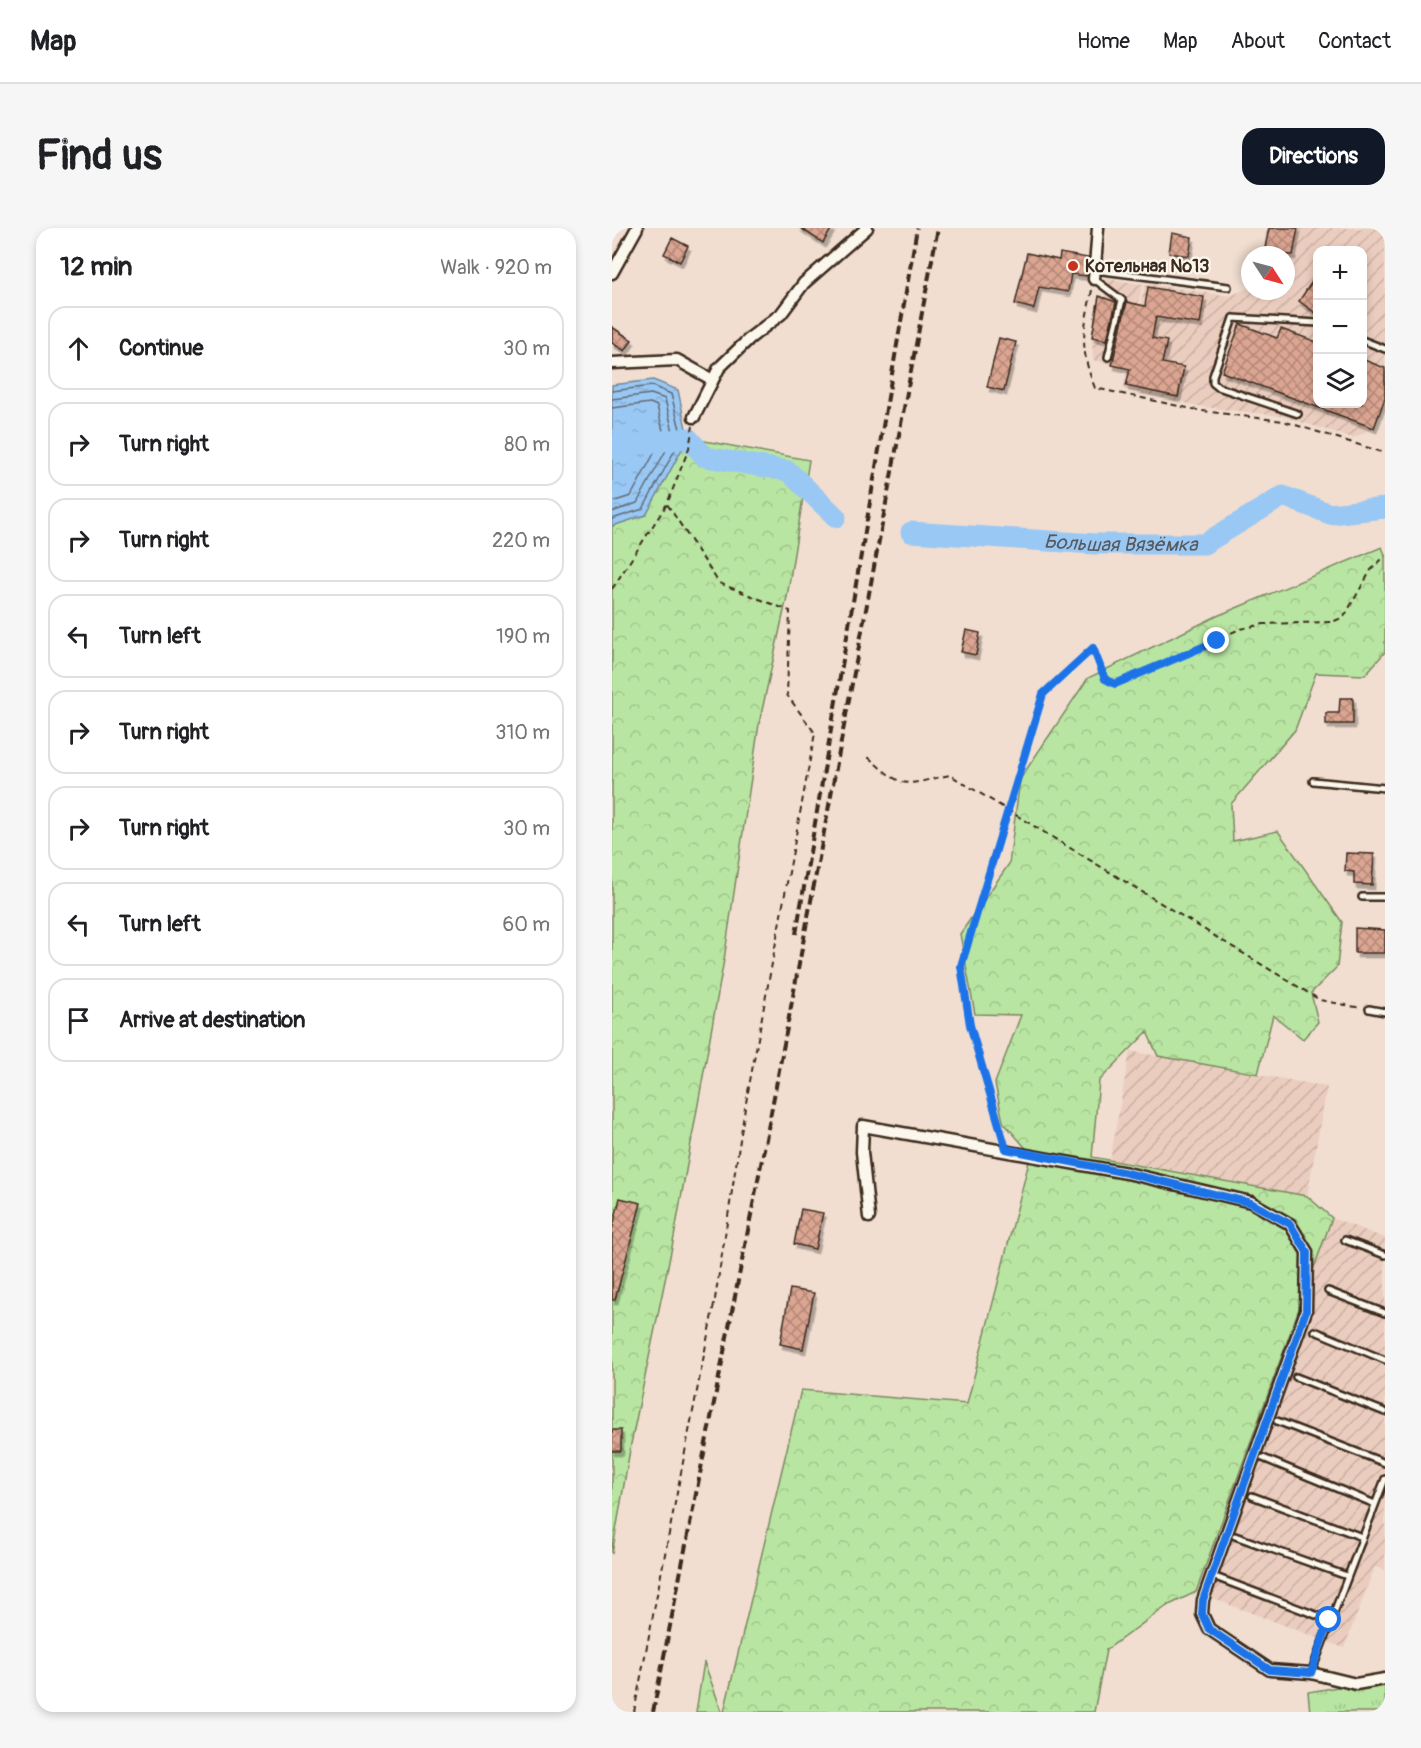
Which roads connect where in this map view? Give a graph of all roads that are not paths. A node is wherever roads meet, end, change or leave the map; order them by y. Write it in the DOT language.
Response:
graph roads {
  1 [pos="637,228"];
  2 [pos="867,228"];
  3 [pos="1098,228"];
  4 [pos="612,273"];
  5 [pos="1094,274"];
  6 [pos="1228,287"];
  7 [pos="1313,322"];
  8 [pos="1367,342"];
  9 [pos="1385,349"];
  10 [pos="1108,357"];
  11 [pos="612,363"];
  12 [pos="711,379"];
  13 [pos="1298,414"];
  14 [pos="694,417"];
  15 [pos="1313,782"];
  16 [pos="1385,788"];
  17 [pos="1362,897"];
  18 [pos="1385,897"];
  19 [pos="1369,1009"];
  20 [pos="1385,1012"];
  21 [pos="870,1217"];
  22 [pos="1346,1240"];
  23 [pos="1385,1255"];
  24 [pos="1329,1290"];
  25 [pos="1385,1313"];
  26 [pos="1315,1331"];
  27 [pos="1385,1360"];
  28 [pos="1296,1377"];
  29 [pos="1385,1412"];
  30 [pos="1277,1421"];
  31 [pos="1263,1458"];
  32 [pos="1385,1462"];
  33 [pos="1385,1479"];
  34 [pos="1251,1496"];
  35 [pos="1375,1504"];
  36 [pos="1235,1536"];
  37 [pos="1362,1537"];
  38 [pos="1347,1576"];
  39 [pos="1218,1578"];
  40 [pos="1329,1620"];
  41 [pos="1311,1673"];
  42 [pos="1385,1679"];
  1 -- 4 [label="street"];
  2 -- 12 [label="street"];
  3 -- 5 [label="street"];
  5 -- 6 [label="lane"];
  5 -- 10 [label="lane"];
  7 -- 13 [label="lane"];
  8 -- 9 [label="lane"];
  11 -- 12 [label="street"];
  12 -- 14 [label="street"];
  15 -- 16 [label="lane"];
  17 -- 18 [label="lane"];
  19 -- 20 [label="lane"];
  21 -- 41 [label="street"];
  22 -- 23 [label="lane"];
  24 -- 25 [label="lane"];
  26 -- 27 [label="lane"];
  28 -- 29 [label="lane"];
  30 -- 32 [label="lane"];
  31 -- 35 [label="lane"];
  33 -- 35 [label="lane"];
  34 -- 37 [label="lane"];
  35 -- 37 [label="lane"];
  36 -- 38 [label="lane"];
  37 -- 38 [label="lane"];
  38 -- 40 [label="lane"];
  39 -- 40 [label="lane"];
  40 -- 41 [label="lane"];
  41 -- 42 [label="street"];
}
